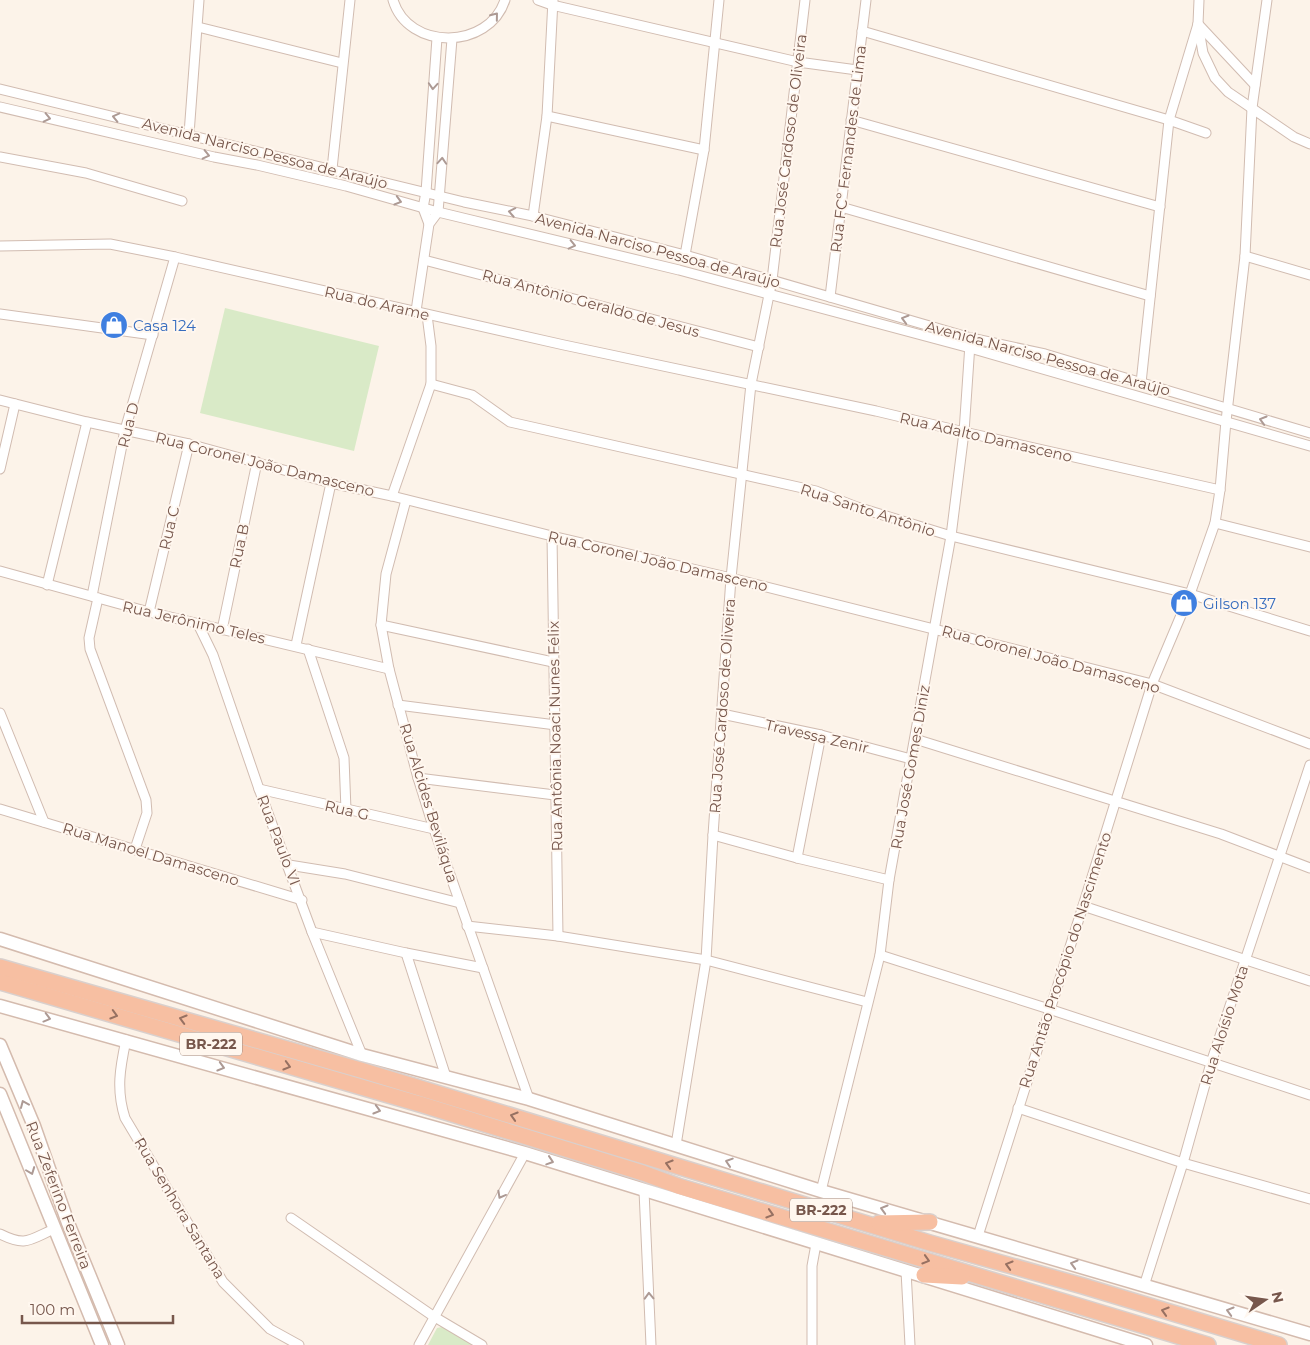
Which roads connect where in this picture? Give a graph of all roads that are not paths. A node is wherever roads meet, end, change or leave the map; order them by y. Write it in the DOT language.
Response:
graph roads {
  1 [pos="200,0"];
  2 [pos="350,0"];
  3 [pos="393,0"];
  4 [pos="505,0"];
  5 [pos="538,0"];
  6 [pos="719,0"];
  7 [pos="805,0"];
  8 [pos="866,0"];
  9 [pos="1199,0"];
  10 [pos="1267,0"];
  11 [pos="552,2"];
  12 [pos="1198,24"];
  13 [pos="198,27"];
  14 [pos="862,31"];
  15 [pos="437,38"];
  16 [pos="452,39"];
  17 [pos="714,42"];
  18 [pos="798,62"];
  19 [pos="342,63"];
  20 [pos="857,70"];
  21 [pos="1255,85"];
  22 [pos="0,89"];
  23 [pos="0,107"];
  24 [pos="1252,108"];
  25 [pos="547,116"];
  26 [pos="851,120"];
  27 [pos="1169,120"];
  28 [pos="1206,133"];
  29 [pos="189,134"];
  30 [pos="1310,144"];
  31 [pos="704,150"];
  32 [pos="0,157"];
  33 [pos="332,169"];
  34 [pos="426,192"];
  35 [pos="440,195"];
  36 [pos="182,201"];
  37 [pos="841,206"];
  38 [pos="1160,207"];
  39 [pos="423,208"];
  40 [pos="438,212"];
  41 [pos="534,216"];
  42 [pos="429,224"];
  43 [pos="0,246"];
  44 [pos="685,255"];
  45 [pos="1245,256"];
  46 [pos="175,257"];
  47 [pos="424,260"];
  48 [pos="1310,275"];
  49 [pos="772,280"];
  50 [pos="770,294"];
  51 [pos="1150,296"];
  52 [pos="830,297"];
  53 [pos="416,311"];
  54 [pos="0,314"];
  55 [pos="427,315"];
  56 [pos="153,335"];
  57 [pos="971,338"];
  58 [pos="759,347"];
  59 [pos="970,348"];
  60 [pos="1141,383"];
  61 [pos="431,384"];
  62 [pos="751,384"];
  63 [pos="0,400"];
  64 [pos="15,404"];
  65 [pos="1228,409"];
  66 [pos="1226,421"];
  67 [pos="87,422"];
  68 [pos="125,430"];
  69 [pos="964,432"];
  70 [pos="1310,434"];
  71 [pos="189,444"];
  72 [pos="1310,446"];
  73 [pos="257,462"];
  74 [pos="0,469"];
  75 [pos="742,475"];
  76 [pos="331,482"];
  77 [pos="1220,490"];
  78 [pos="392,496"];
  79 [pos="406,500"];
  80 [pos="1215,524"];
  81 [pos="552,536"];
  82 [pos="951,536"];
  83 [pos="1310,547"];
  84 [pos="0,571"];
  85 [pos="731,578"];
  86 [pos="47,584"];
  87 [pos="1190,594"];
  88 [pos="95,597"];
  89 [pos="149,612"];
  90 [pos="198,624"];
  91 [pos="381,625"];
  92 [pos="934,629"];
  93 [pos="222,630"];
  94 [pos="1310,631"];
  95 [pos="296,645"];
  96 [pos="308,649"];
  97 [pos="553,662"];
  98 [pos="389,668"];
  99 [pos="1152,684"];
  100 [pos="398,705"];
  101 [pos="0,713"];
  102 [pos="722,714"];
  103 [pos="556,724"];
  104 [pos="822,735"];
  105 [pos="915,739"];
  106 [pos="1310,744"];
  107 [pos="911,759"];
  108 [pos="1310,765"];
  109 [pos="418,778"];
  110 [pos="260,789"];
  111 [pos="555,795"];
  112 [pos="1115,801"];
  113 [pos="0,809"];
  114 [pos="346,810"];
  115 [pos="44,822"];
  116 [pos="434,829"];
  117 [pos="713,835"];
  118 [pos="135,849"];
  119 [pos="1281,857"];
  120 [pos="797,858"];
  121 [pos="289,865"];
  122 [pos="1310,868"];
  123 [pos="889,880"];
  124 [pos="302,900"];
  125 [pos="460,903"];
  126 [pos="1083,906"];
  127 [pos="467,926"];
  128 [pos="312,932"];
  129 [pos="558,936"];
  130 [pos="0,939"];
  131 [pos="406,953"];
  132 [pos="880,955"];
  133 [pos="706,960"];
  134 [pos="1244,960"];
  135 [pos="0,967"];
  136 [pos="483,968"];
  137 [pos="1310,981"];
  138 [pos="0,982"];
  139 [pos="867,1002"];
  140 [pos="0,1006"];
  141 [pos="1050,1008"];
  142 [pos="126,1040"];
  143 [pos="0,1045"];
  144 [pos="362,1055"];
  145 [pos="1211,1062"];
  146 [pos="446,1077"];
  147 [pos="0,1094"];
  148 [pos="1310,1095"];
  149 [pos="529,1099"];
  150 [pos="1018,1108"];
  151 [pos="34,1126"];
  152 [pos="16,1134"];
  153 [pos="676,1145"];
  154 [pos="525,1153"];
  155 [pos="1183,1163"];
  156 [pos="644,1191"];
  157 [pos="821,1192"];
  158 [pos="1310,1199"];
  159 [pos="291,1218"];
  160 [pos="930,1222"];
  161 [pos="866,1223"];
  162 [pos="54,1229"];
  163 [pos="0,1234"];
  164 [pos="978,1236"];
  165 [pos="816,1244"];
  166 [pos="906,1271"];
  167 [pos="924,1275"];
  168 [pos="984,1278"];
  169 [pos="1144,1286"];
  170 [pos="433,1316"];
  171 [pos="1310,1334"];
  172 [pos="102,1345"];
  173 [pos="118,1345"];
  174 [pos="299,1345"];
  175 [pos="419,1345"];
  176 [pos="482,1345"];
  177 [pos="651,1345"];
  178 [pos="812,1345"];
  179 [pos="910,1345"];
  180 [pos="1146,1345"];
  181 [pos="1208,1345"];
  182 [pos="1279,1345"];
  1 -- 13 [label="street"];
  2 -- 19 [label="street"];
  3 -- 15 [label="street"];
  16 -- 4 [label="street, one-way"];
  5 -- 11 [label="street"];
  6 -- 17 [label="street"];
  7 -- 18 [label="street, Rua José Cardoso de Oliveira"];
  8 -- 14 [label="street, Rua FCº Fernandes de Lima"];
  9 -- 12 [label="street"];
  10 -- 21 [label="street, Rua Antão Procópio do Nascimento"];
  11 -- 17 [label="street"];
  11 -- 25 [label="street"];
  12 -- 21 [label="street"];
  12 -- 24 [label="street"];
  12 -- 27 [label="street"];
  13 -- 19 [label="street"];
  13 -- 29 [label="street"];
  14 -- 20 [label="street, Rua FCº Fernandes de Lima"];
  14 -- 27 [label="street"];
  15 -- 16 [label="street"];
  15 -- 34 [label="street, one-way"];
  35 -- 16 [label="street, one-way"];
  17 -- 18 [label="street"];
  17 -- 31 [label="street"];
  18 -- 20 [label="street"];
  18 -- 49 [label="street, Rua José Cardoso de Oliveira"];
  19 -- 33 [label="street"];
  20 -- 26 [label="street, Rua FCº Fernandes de Lima"];
  21 -- 24 [label="street, Rua Antão Procópio do Nascimento"];
  29 -- 22 [label="street, Avenida Narciso Pessoa de Araújo, one-way"];
  23 -- 39 [label="street, Avenida Narciso Pessoa de Araújo, one-way"];
  24 -- 30 [label="street"];
  24 -- 45 [label="street, Rua Antão Procópio do Nascimento"];
  25 -- 31 [label="street"];
  25 -- 41 [label="street"];
  26 -- 37 [label="street, Rua FCº Fernandes de Lima"];
  26 -- 38 [label="street"];
  27 -- 28 [label="street"];
  27 -- 38 [label="street"];
  29 -- 33 [label="street, Avenida Narciso Pessoa de Araújo"];
  31 -- 44 [label="street"];
  32 -- 36 [label="street"];
  33 -- 34 [label="street, Avenida Narciso Pessoa de Araújo"];
  34 -- 35 [label="street, Avenida Narciso Pessoa de Araújo"];
  34 -- 39 [label="street"];
  35 -- 40 [label="street"];
  41 -- 35 [label="street, Avenida Narciso Pessoa de Araújo, one-way"];
  37 -- 51 [label="street"];
  37 -- 52 [label="street, Rua FCº Fernandes de Lima"];
  38 -- 51 [label="street"];
  39 -- 40 [label="street, Avenida Narciso Pessoa de Araújo"];
  39 -- 42 [label="street"];
  40 -- 42 [label="street"];
  40 -- 50 [label="street, Avenida Narciso Pessoa de Araújo, one-way"];
  41 -- 44 [label="street, Avenida Narciso Pessoa de Araújo"];
  42 -- 47 [label="street"];
  43 -- 46 [label="street, Rua do Arame"];
  44 -- 49 [label="street, Avenida Narciso Pessoa de Araújo"];
  45 -- 48 [label="street"];
  45 -- 65 [label="street, Rua Antão Procópio do Nascimento"];
  46 -- 53 [label="street, Rua do Arame"];
  46 -- 56 [label="street, Rua D"];
  47 -- 53 [label="street"];
  47 -- 58 [label="street, Rua Antônio Geraldo de Jesus"];
  49 -- 50 [label="street, Rua José Cardoso de Oliveira"];
  49 -- 52 [label="street, Avenida Narciso Pessoa de Araújo"];
  50 -- 58 [label="street, Rua José Cardoso de Oliveira"];
  50 -- 59 [label="street, Avenida Narciso Pessoa de Araújo"];
  51 -- 60 [label="street"];
  57 -- 52 [label="street, Avenida Narciso Pessoa de Araújo, one-way"];
  53 -- 55 [label="street, Rua do Arame"];
  54 -- 56 [label="street"];
  55 -- 61 [label="street"];
  55 -- 62 [label="street, Rua do Arame"];
  56 -- 68 [label="street, Rua D"];
  57 -- 59 [label="street, Rua José Gomes Diniz"];
  57 -- 60 [label="street, Avenida Narciso Pessoa de Araújo"];
  58 -- 62 [label="street, Rua José Cardoso de Oliveira"];
  59 -- 66 [label="street, Avenida Narciso Pessoa de Araújo"];
  59 -- 69 [label="street, Rua José Gomes Diniz"];
  60 -- 65 [label="street, Avenida Narciso Pessoa de Araújo"];
  61 -- 75 [label="street, Rua Santo Antônio"];
  61 -- 78 [label="street"];
  62 -- 69 [label="street, Rua Adalto Damasceno"];
  62 -- 75 [label="street, Rua José Cardoso de Oliveira"];
  63 -- 64 [label="street, Rua Coronel João Damasceno"];
  64 -- 67 [label="street, Rua Coronel João Damasceno"];
  64 -- 74 [label="street"];
  65 -- 66 [label="street, Rua Antão Procópio do Nascimento"];
  70 -- 65 [label="street, Avenida Narciso Pessoa de Araújo, one-way"];
  66 -- 72 [label="street, Avenida Narciso Pessoa de Araújo"];
  66 -- 77 [label="street, Rua Antão Procópio do Nascimento"];
  67 -- 68 [label="street, Rua Coronel João Damasceno"];
  67 -- 86 [label="street"];
  68 -- 71 [label="street, Rua Coronel João Damasceno"];
  68 -- 88 [label="street, Rua D"];
  69 -- 77 [label="street, Rua Adalto Damasceno"];
  69 -- 82 [label="street, Rua José Gomes Diniz"];
  71 -- 73 [label="street, Rua Coronel João Damasceno"];
  71 -- 89 [label="street, Rua C"];
  73 -- 76 [label="street, Rua Coronel João Damasceno"];
  73 -- 93 [label="street, Rua B"];
  75 -- 82 [label="street, Rua Santo Antônio"];
  75 -- 85 [label="street, Rua José Cardoso de Oliveira"];
  76 -- 78 [label="street, Rua Coronel João Damasceno"];
  76 -- 95 [label="street"];
  77 -- 80 [label="street, Rua Antão Procópio do Nascimento"];
  78 -- 79 [label="street, Rua Coronel João Damasceno"];
  79 -- 81 [label="street, Rua Coronel João Damasceno"];
  79 -- 91 [label="street, Rua Alcides Beviláqua"];
  80 -- 83 [label="street"];
  80 -- 87 [label="street, Rua Antão Procópio do Nascimento"];
  81 -- 85 [label="street, Rua Coronel João Damasceno"];
  81 -- 97 [label="street, Rua Antônia Noaci Nunes Félix"];
  82 -- 87 [label="street, Rua Santo Antônio"];
  82 -- 92 [label="street, Rua José Gomes Diniz"];
  84 -- 86 [label="street, Rua Jerônimo Teles"];
  85 -- 92 [label="street, Rua Coronel João Damasceno"];
  85 -- 102 [label="street, Rua José Cardoso de Oliveira"];
  86 -- 88 [label="street, Rua Jerônimo Teles"];
  87 -- 94 [label="street, Rua Santo Antônio"];
  87 -- 99 [label="street, Rua Antão Procópio do Nascimento"];
  88 -- 89 [label="street, Rua Jerônimo Teles"];
  88 -- 118 [label="street, Rua D"];
  89 -- 90 [label="street, Rua Jerônimo Teles"];
  90 -- 93 [label="street, Rua Jerônimo Teles"];
  90 -- 110 [label="street, Rua Paulo VI"];
  91 -- 97 [label="street"];
  91 -- 98 [label="street, Rua Alcides Beviláqua"];
  92 -- 99 [label="street, Rua Coronel João Damasceno"];
  92 -- 105 [label="street, Rua José Gomes Diniz"];
  93 -- 95 [label="street, Rua Jerônimo Teles"];
  95 -- 96 [label="street, Rua Jerônimo Teles"];
  96 -- 98 [label="street, Rua Jerônimo Teles"];
  96 -- 114 [label="street"];
  97 -- 103 [label="street, Rua Antônia Noaci Nunes Félix"];
  98 -- 100 [label="street, Rua Alcides Beviláqua"];
  99 -- 106 [label="street, Rua Coronel João Damasceno"];
  99 -- 112 [label="street, Rua Antão Procópio do Nascimento"];
  100 -- 103 [label="street"];
  100 -- 109 [label="street, Rua Alcides Beviláqua"];
  101 -- 115 [label="street"];
  102 -- 104 [label="street, Travessa Zenir"];
  102 -- 117 [label="street, Rua José Cardoso de Oliveira"];
  103 -- 111 [label="street, Rua Antônia Noaci Nunes Félix"];
  104 -- 107 [label="street, Travessa Zenir"];
  104 -- 120 [label="street"];
  105 -- 107 [label="street, Rua José Gomes Diniz"];
  105 -- 112 [label="street"];
  107 -- 123 [label="street, Rua José Gomes Diniz"];
  108 -- 119 [label="street, Rua Aloísio Mota"];
  109 -- 111 [label="street"];
  109 -- 116 [label="street, Rua Alcides Beviláqua"];
  110 -- 114 [label="street, Rua G"];
  110 -- 121 [label="street, Rua Paulo VI"];
  111 -- 129 [label="street, Rua Antônia Noaci Nunes Félix"];
  112 -- 119 [label="street"];
  112 -- 126 [label="street, Rua Antão Procópio do Nascimento"];
  113 -- 115 [label="street, Rua Manoel Damasceno"];
  114 -- 116 [label="street, Rua G"];
  115 -- 118 [label="street, Rua Manoel Damasceno"];
  116 -- 125 [label="street, Rua Alcides Beviláqua"];
  117 -- 120 [label="street"];
  117 -- 133 [label="street, Rua José Cardoso de Oliveira"];
  118 -- 124 [label="street, Rua Manoel Damasceno"];
  119 -- 122 [label="street"];
  119 -- 134 [label="street, Rua Aloísio Mota"];
  120 -- 123 [label="street"];
  121 -- 124 [label="street, Rua Paulo VI"];
  121 -- 125 [label="street"];
  123 -- 132 [label="street, Rua José Gomes Diniz"];
  124 -- 128 [label="street, Rua Paulo VI"];
  125 -- 127 [label="street, Rua Alcides Beviláqua"];
  126 -- 134 [label="street"];
  126 -- 141 [label="street, Rua Antão Procópio do Nascimento"];
  127 -- 129 [label="street"];
  127 -- 136 [label="street, Rua Alcides Beviláqua"];
  128 -- 131 [label="street"];
  128 -- 144 [label="street, Rua Paulo VI"];
  129 -- 133 [label="street"];
  130 -- 144 [label="main road"];
  131 -- 136 [label="street"];
  131 -- 146 [label="street"];
  132 -- 139 [label="street, Rua José Gomes Diniz"];
  132 -- 141 [label="street"];
  133 -- 139 [label="street"];
  133 -- 153 [label="street, Rua José Cardoso de Oliveira"];
  134 -- 137 [label="street"];
  134 -- 145 [label="street, Rua Aloísio Mota"];
  161 -- 135 [label="highway, BR-222, one-way"];
  136 -- 149 [label="street, Rua Alcides Beviláqua"];
  138 -- 168 [label="highway, BR-222, one-way"];
  139 -- 157 [label="street, Rua José Gomes Diniz"];
  140 -- 142 [label="main road, BR-222, one-way"];
  141 -- 145 [label="street"];
  141 -- 150 [label="street, Rua Antão Procópio do Nascimento"];
  142 -- 154 [label="main road, BR-222, one-way"];
  142 -- 174 [label="street, Rua Senhora Santana"];
  151 -- 143 [label="main road, Rua Zeferino Ferreira, one-way"];
  144 -- 146 [label="main road"];
  145 -- 148 [label="street"];
  145 -- 155 [label="street, Rua Aloísio Mota"];
  146 -- 149 [label="main road"];
  147 -- 152 [label="main road, Rua Zeferino Ferreira"];
  149 -- 153 [label="main road"];
  150 -- 155 [label="street"];
  150 -- 164 [label="street, Rua Antão Procópio do Nascimento"];
  151 -- 152 [label="main road"];
  151 -- 173 [label="main road, Rua Zeferino Ferreira"];
  152 -- 162 [label="main road, Rua Zeferino Ferreira, one-way"];
  157 -- 153 [label="main road, one-way"];
  154 -- 156 [label="main road, BR-222, one-way"];
  154 -- 170 [label="street, one-way"];
  155 -- 158 [label="street"];
  155 -- 169 [label="street, Rua Aloísio Mota"];
  156 -- 165 [label="main road, BR-222"];
  177 -- 156 [label="street, one-way"];
  160 -- 157 [label="main road, one-way"];
  159 -- 170 [label="street"];
  160 -- 161 [label="highway"];
  160 -- 164 [label="main road"];
  182 -- 161 [label="highway, BR-222, one-way"];
  162 -- 163 [label="street"];
  162 -- 172 [label="main road, Rua Zeferino Ferreira"];
  169 -- 164 [label="main road, one-way"];
  165 -- 166 [label="main road, BR-222"];
  165 -- 178 [label="street"];
  166 -- 167 [label="main road, BR-222"];
  166 -- 179 [label="street"];
  167 -- 168 [label="highway"];
  167 -- 180 [label="main road, BR-222"];
  168 -- 181 [label="highway, BR-222"];
  171 -- 169 [label="main road, one-way"];
  170 -- 175 [label="street"];
  170 -- 176 [label="street"];
}
